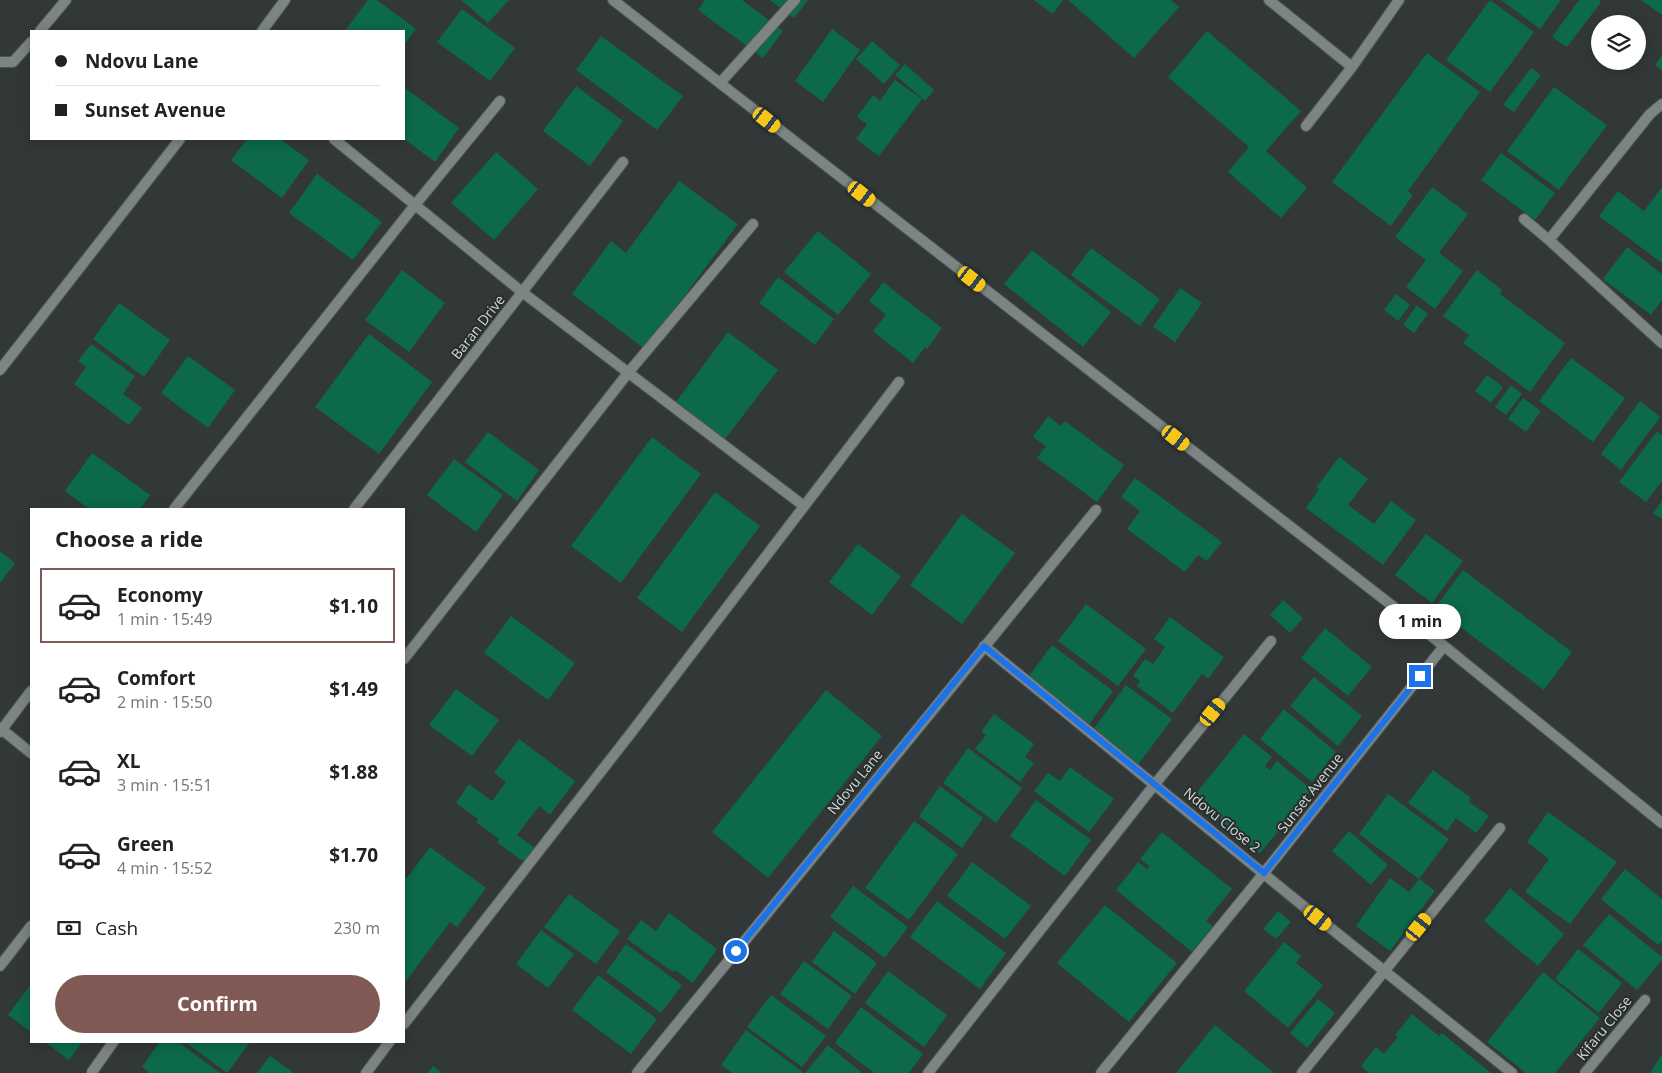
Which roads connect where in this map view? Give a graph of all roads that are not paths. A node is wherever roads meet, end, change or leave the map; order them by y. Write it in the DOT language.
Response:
graph roads {
  1 [pos="66,0"];
  2 [pos="285,0"];
  3 [pos="613,0"];
  4 [pos="795,0"];
  5 [pos="1269,0"];
  6 [pos="1399,0"];
  7 [pos="41,30"];
  8 [pos="263,30"];
  9 [pos="30,43"];
  10 [pos="0,62"];
  11 [pos="1352,67"];
  12 [pos="720,83"];
  13 [pos="500,101"];
  14 [pos="1662,104"];
  15 [pos="1306,126"];
  16 [pos="179,140"];
  17 [pos="335,140"];
  18 [pos="623,162"];
  19 [pos="415,205"];
  20 [pos="1524,219"];
  21 [pos="753,224"];
  22 [pos="1549,240"];
  23 [pos="522,292"];
  24 [pos="1662,343"];
  25 [pos="0,370"];
  26 [pos="628,373"];
  27 [pos="899,382"];
  28 [pos="804,506"];
  29 [pos="175,508"];
  30 [pos="355,508"];
  31 [pos="1096,510"];
  32 [pos="1271,640"];
  33 [pos="984,646"];
  34 [pos="1444,646"];
  35 [pos="405,658"];
  36 [pos="30,692"];
  37 [pos="1,729"];
  38 [pos="30,752"];
  39 [pos="1155,784"];
  40 [pos="1662,823"];
  41 [pos="1500,828"];
  42 [pos="1264,873"];
  43 [pos="30,927"];
  44 [pos="0,966"];
  45 [pos="1384,970"];
  46 [pos="1645,1000"];
  47 [pos="405,1023"];
  48 [pos="113,1043"];
  49 [pos="387,1043"];
  50 [pos="92,1072"];
  51 [pos="366,1073"];
  52 [pos="637,1073"];
  53 [pos="928,1073"];
  54 [pos="1101,1073"];
  55 [pos="1302,1073"];
  56 [pos="1512,1073"];
  57 [pos="1586,1073"];
  1 -- 7 [label="street"];
  2 -- 8 [label="street"];
  3 -- 12 [label="street"];
  4 -- 12 [label="street"];
  5 -- 11 [label="street"];
  6 -- 11 [label="street"];
  9 -- 10 [label="street"];
  11 -- 15 [label="street"];
  12 -- 34 [label="street"];
  13 -- 19 [label="street"];
  14 -- 22 [label="street"];
  16 -- 25 [label="street"];
  17 -- 19 [label="street"];
  18 -- 23 [label="street, Baran Drive"];
  19 -- 23 [label="street"];
  19 -- 29 [label="street"];
  20 -- 22 [label="street"];
  21 -- 26 [label="street"];
  22 -- 24 [label="street"];
  23 -- 26 [label="street"];
  23 -- 30 [label="street, Baran Drive"];
  26 -- 28 [label="street"];
  26 -- 35 [label="street"];
  27 -- 28 [label="street"];
  28 -- 47 [label="street"];
  31 -- 33 [label="street, Ndovu Lane"];
  32 -- 39 [label="street"];
  33 -- 39 [label="street, Ndovu Close 2"];
  33 -- 52 [label="street, Ndovu Lane"];
  34 -- 40 [label="street"];
  34 -- 42 [label="street, Sunset Avenue"];
  36 -- 37 [label="street"];
  37 -- 38 [label="street"];
  39 -- 42 [label="street, Ndovu Close 2"];
  39 -- 53 [label="street"];
  41 -- 45 [label="street"];
  42 -- 45 [label="street, Ndovu Close 2"];
  42 -- 54 [label="street, Sunset Avenue"];
  43 -- 44 [label="street"];
  45 -- 55 [label="street"];
  45 -- 56 [label="street, Ndovu Close 2"];
  46 -- 57 [label="street, Kifaru Close"];
  48 -- 50 [label="street"];
  49 -- 51 [label="street"];
}
